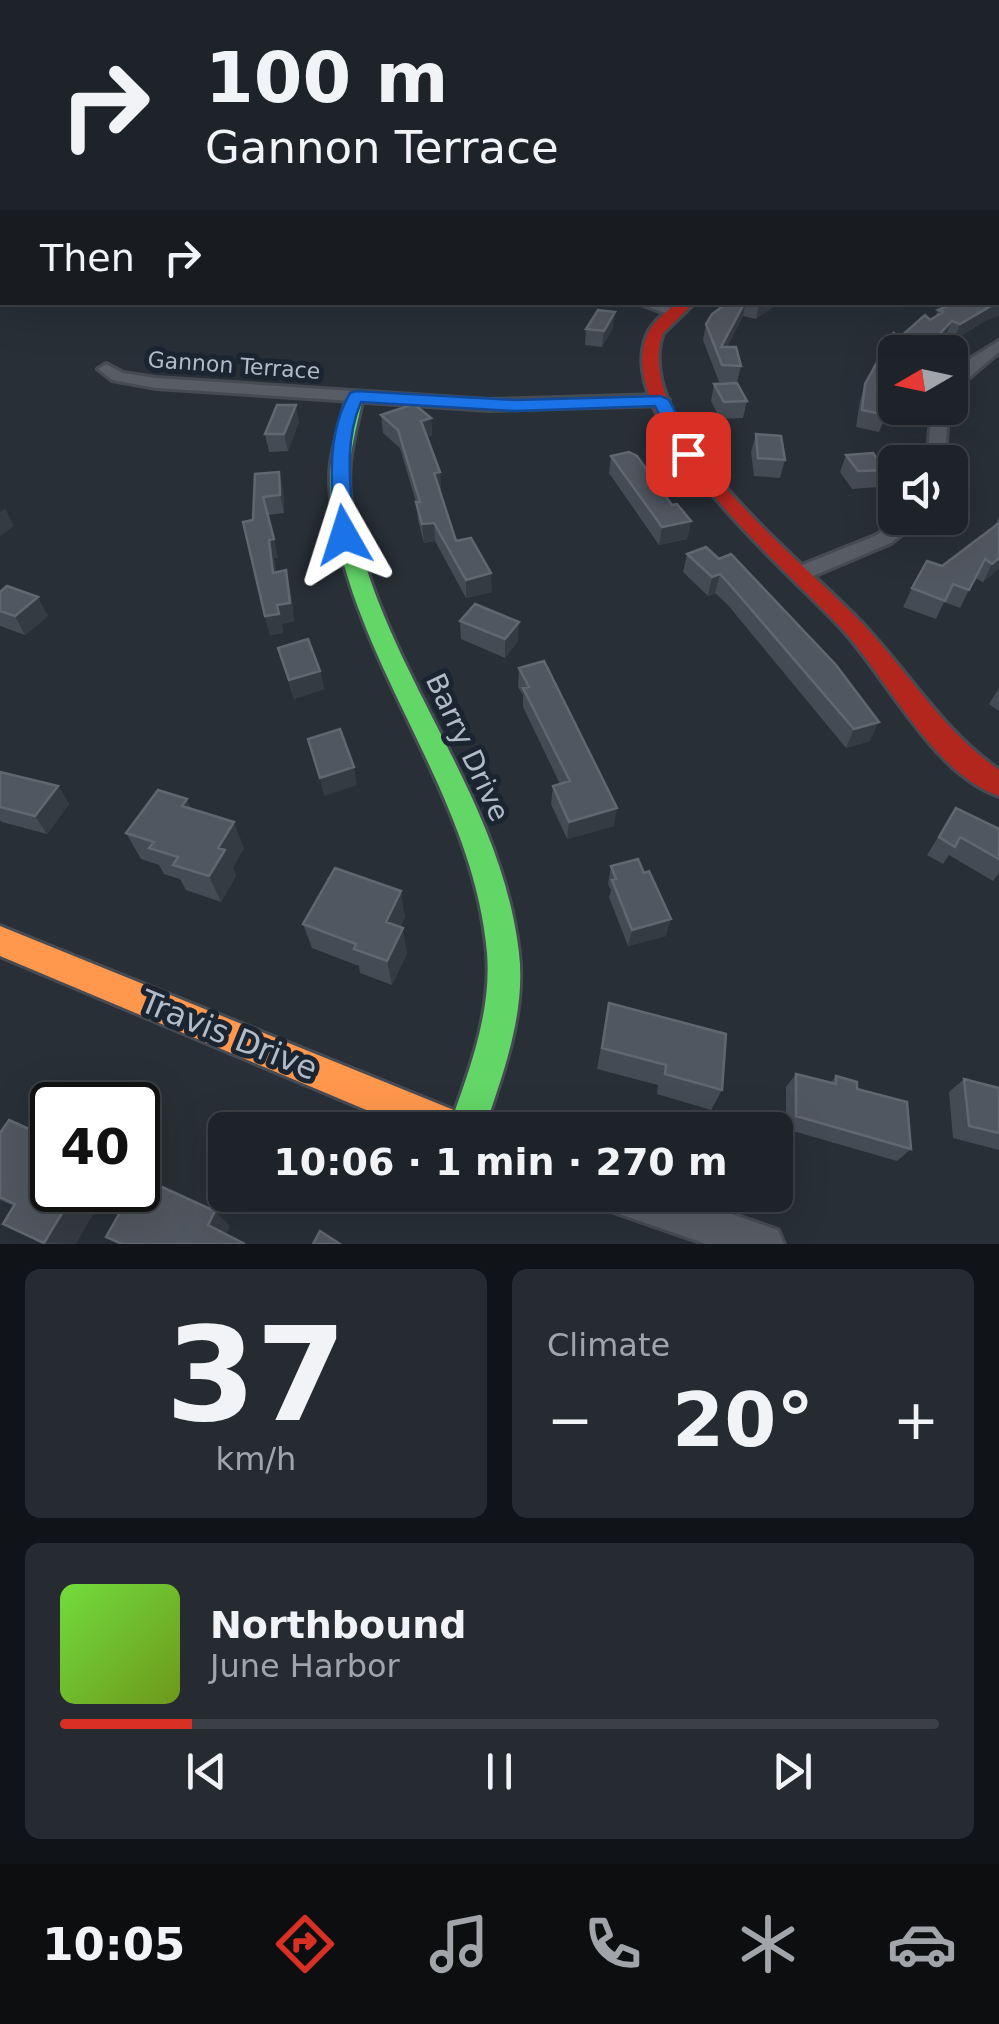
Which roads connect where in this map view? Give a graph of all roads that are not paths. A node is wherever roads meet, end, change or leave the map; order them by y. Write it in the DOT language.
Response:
graph roads {
  1 [pos="681,307"];
  2 [pos="999,345"];
  3 [pos="968,368"];
  4 [pos="106,369"];
  5 [pos="356,396"];
  6 [pos="661,400"];
  7 [pos="889,535"];
  8 [pos="799,574"];
  9 [pos="999,785"];
  10 [pos="0,940"];
  11 [pos="415,1112"];
  12 [pos="472,1112"];
  13 [pos="669,1212"];
  14 [pos="764,1244"];
  1 -- 6 [label="street"];
  2 -- 3 [label="street"];
  4 -- 5 [label="street, Gannon Terrace"];
  5 -- 6 [label="street, Gannon Terrace"];
  5 -- 12 [label="street, Barry Drive"];
  6 -- 8 [label="street"];
  7 -- 8 [label="street"];
  8 -- 9 [label="street"];
  10 -- 11 [label="street, Travis Drive"];
  13 -- 14 [label="street"];
}
